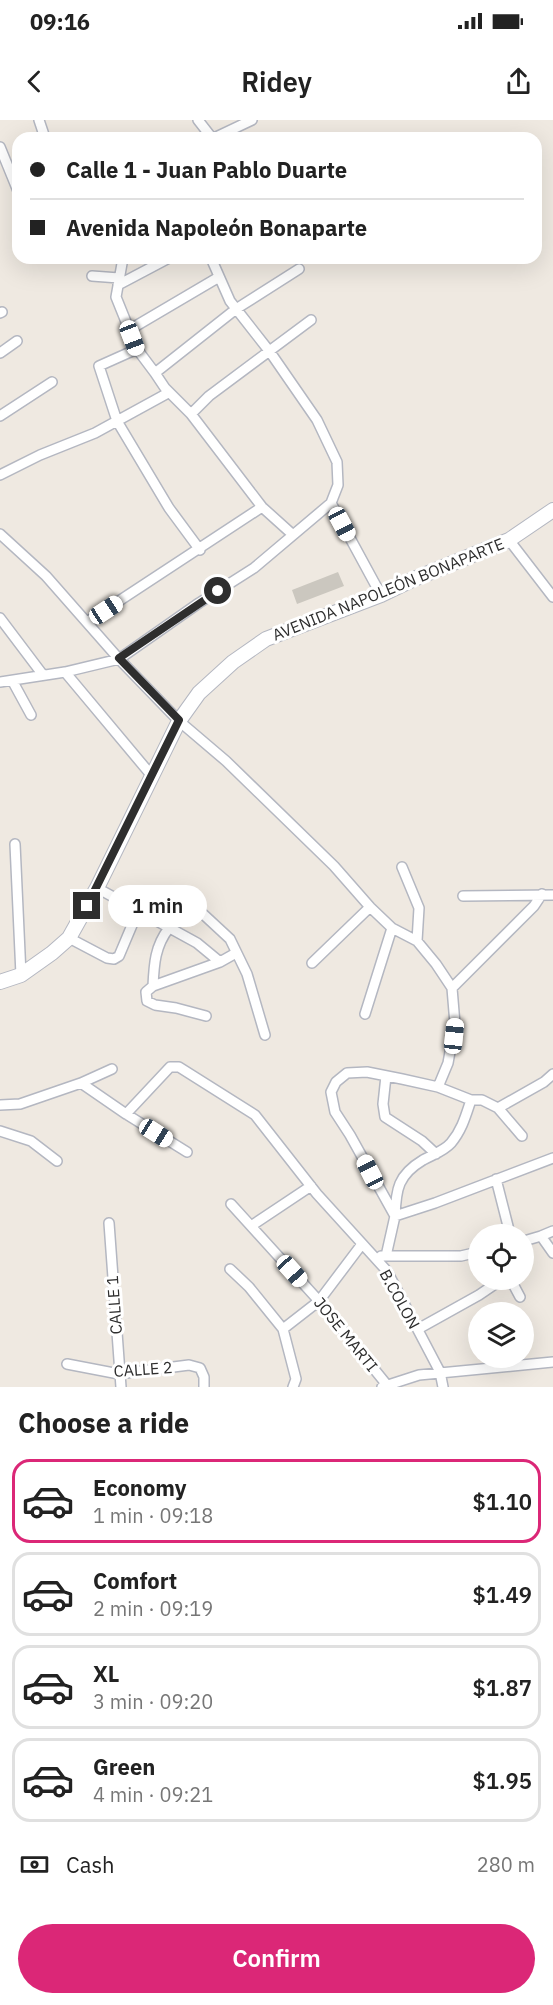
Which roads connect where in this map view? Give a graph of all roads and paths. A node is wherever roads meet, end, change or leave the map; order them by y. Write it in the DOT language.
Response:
graph roads {
  1 [pos="198,120"];
  2 [pos="252,120"];
  3 [pos="208,132"];
  4 [pos="226,132"];
  5 [pos="0,147"];
  6 [pos="12,176"];
  7 [pos="122,264"];
  8 [pos="156,264"];
  9 [pos="214,264"];
  10 [pos="299,269"];
  11 [pos="92,276"];
  12 [pos="219,277"];
  13 [pos="119,282"];
  14 [pos="236,309"];
  15 [pos="311,320"];
  16 [pos="129,330"];
  17 [pos="17,341"];
  18 [pos="136,349"];
  19 [pos="270,352"];
  20 [pos="0,353"];
  21 [pos="155,373"];
  22 [pos="52,382"];
  23 [pos="168,393"];
  24 [pos="191,414"];
  25 [pos="0,416"];
  26 [pos="117,421"];
  27 [pos="0,475"];
  28 [pos="331,503"];
  29 [pos="262,507"];
  30 [pos="553,510"];
  31 [pos="0,534"];
  32 [pos="292,534"];
  33 [pos="509,540"];
  34 [pos="200,550"];
  35 [pos="381,595"];
  36 [pos="553,597"];
  37 [pos="0,618"];
  38 [pos="87,622"];
  39 [pos="119,658"];
  40 [pos="65,672"];
  41 [pos="43,675"];
  42 [pos="0,682"];
  43 [pos="13,682"];
  44 [pos="32,715"];
  45 [pos="179,720"];
  46 [pos="152,776"];
  47 [pos="15,844"];
  48 [pos="402,867"];
  49 [pos="97,888"];
  50 [pos="542,894"];
  51 [pos="553,895"];
  52 [pos="463,896"];
  53 [pos="189,901"];
  54 [pos="370,907"];
  55 [pos="138,911"];
  56 [pos="169,928"];
  57 [pos="392,928"];
  58 [pos="69,938"];
  59 [pos="417,942"];
  60 [pos="237,953"];
  61 [pos="220,962"];
  62 [pos="312,963"];
  63 [pos="21,975"];
  64 [pos="0,982"];
  65 [pos="153,986"];
  66 [pos="452,988"];
  67 [pos="365,1014"];
  68 [pos="206,1016"];
  69 [pos="265,1035"];
  70 [pos="112,1069"];
  71 [pos="553,1074"];
  72 [pos="386,1076"];
  73 [pos="81,1083"];
  74 [pos="438,1087"];
  75 [pos="471,1100"];
  76 [pos="0,1105"];
  77 [pos="498,1108"];
  78 [pos="126,1114"];
  79 [pos="0,1131"];
  80 [pos="522,1136"];
  81 [pos="187,1152"];
  82 [pos="436,1154"];
  83 [pos="553,1158"];
  84 [pos="57,1161"];
  85 [pos="496,1179"];
  86 [pos="311,1186"];
  87 [pos="231,1204"];
  88 [pos="395,1216"];
  89 [pos="109,1223"];
  90 [pos="507,1224"];
  91 [pos="251,1226"];
  92 [pos="553,1231"];
  93 [pos="542,1236"];
  94 [pos="534,1238"];
  95 [pos="362,1244"];
  96 [pos="553,1253"];
  97 [pos="468,1254"];
  98 [pos="373,1256"];
  99 [pos="386,1256"];
  100 [pos="230,1269"];
  101 [pos="486,1290"];
  102 [pos="516,1290"];
  103 [pos="520,1297"];
  104 [pos="319,1301"];
  105 [pos="283,1329"];
  106 [pos="418,1329"];
  107 [pos="553,1362"];
  108 [pos="66,1364"];
  109 [pos="440,1372"];
  110 [pos="118,1374"];
  111 [pos="385,1386"];
  112 [pos="121,1387"];
  113 [pos="204,1387"];
  114 [pos="293,1387"];
  115 [pos="443,1387"];
  1 -- 3 [label="street"];
  2 -- 4 [label="street"];
  5 -- 6 [label="street"];
  7 -- 13 [label="street"];
  8 -- 13 [label="street"];
  9 -- 12 [label="street"];
  10 -- 14 [label="street"];
  11 -- 13 [label="street"];
  12 -- 14 [label="street"];
  12 -- 16 [label="street"];
  13 -- 16 [label="street"];
  14 -- 19 [label="street"];
  14 -- 21 [label="street"];
  15 -- 19 [label="street"];
  16 -- 18 [label="street"];
  17 -- 20 [label="street"];
  18 -- 21 [label="street"];
  18 -- 26 [label="street"];
  19 -- 24 [label="street"];
  19 -- 28 [label="street"];
  21 -- 23 [label="street"];
  22 -- 25 [label="street"];
  23 -- 24 [label="street"];
  23 -- 26 [label="street"];
  24 -- 29 [label="street"];
  26 -- 27 [label="street"];
  26 -- 34 [label="street"];
  28 -- 32 [label="street"];
  28 -- 35 [label="street"];
  29 -- 32 [label="street"];
  29 -- 34 [label="street"];
  30 -- 33 [label="main road, AVENIDA NAPOLEÓN BONAPARTE"];
  31 -- 38 [label="street"];
  32 -- 39 [label="street"];
  33 -- 35 [label="main road, AVENIDA NAPOLEÓN BONAPARTE"];
  33 -- 36 [label="street"];
  34 -- 38 [label="street"];
  35 -- 45 [label="main road, AVENIDA NAPOLEÓN BONAPARTE"];
  37 -- 41 [label="street"];
  38 -- 39 [label="street"];
  39 -- 40 [label="street"];
  39 -- 45 [label="street"];
  40 -- 41 [label="street"];
  40 -- 46 [label="street"];
  41 -- 43 [label="street"];
  42 -- 43 [label="street"];
  43 -- 44 [label="street"];
  45 -- 46 [label="main road, AVENIDA NAPOLEÓN BONAPARTE"];
  45 -- 54 [label="street"];
  46 -- 49 [label="main road, AVENIDA NAPOLEÓN BONAPARTE"];
  47 -- 63 [label="street"];
  48 -- 59 [label="street"];
  49 -- 55 [label="street"];
  49 -- 58 [label="main road, AVENIDA NAPOLEÓN BONAPARTE"];
  50 -- 51 [label="street"];
  50 -- 52 [label="street"];
  50 -- 66 [label="street"];
  53 -- 60 [label="street"];
  54 -- 57 [label="street"];
  54 -- 62 [label="street"];
  55 -- 56 [label="street"];
  55 -- 58 [label="street"];
  56 -- 61 [label="street"];
  56 -- 65 [label="street"];
  57 -- 59 [label="street"];
  57 -- 67 [label="street"];
  58 -- 63 [label="main road, AVENIDA NAPOLEÓN BONAPARTE"];
  59 -- 66 [label="street"];
  60 -- 61 [label="street"];
  60 -- 69 [label="street"];
  61 -- 65 [label="street"];
  63 -- 64 [label="main road, AVENIDA NAPOLEÓN BONAPARTE"];
  65 -- 68 [label="street"];
  66 -- 74 [label="street"];
  70 -- 73 [label="street"];
  71 -- 77 [label="street"];
  72 -- 74 [label="street"];
  72 -- 82 [label="street"];
  72 -- 88 [label="street"];
  73 -- 76 [label="street"];
  73 -- 78 [label="street"];
  74 -- 75 [label="street"];
  75 -- 77 [label="street"];
  75 -- 82 [label="street"];
  77 -- 80 [label="street"];
  78 -- 81 [label="street"];
  78 -- 86 [label="street, B.COLON"];
  79 -- 84 [label="street"];
  82 -- 88 [label="street"];
  83 -- 85 [label="street"];
  85 -- 88 [label="street"];
  85 -- 90 [label="street"];
  86 -- 91 [label="street"];
  86 -- 95 [label="street, B.COLON"];
  87 -- 91 [label="street, JOSE MARTI"];
  88 -- 99 [label="street"];
  89 -- 110 [label="street, CALLE 1"];
  91 -- 104 [label="street, JOSE MARTI"];
  92 -- 93 [label="street"];
  93 -- 94 [label="street"];
  93 -- 96 [label="street"];
  95 -- 98 [label="street, B.COLON"];
  95 -- 104 [label="street"];
  97 -- 99 [label="street"];
  98 -- 99 [label="street"];
  98 -- 106 [label="street, B.COLON"];
  100 -- 105 [label="street"];
  101 -- 106 [label="street"];
  102 -- 103 [label="street"];
  104 -- 105 [label="street"];
  104 -- 111 [label="street, JOSE MARTI"];
  105 -- 114 [label="street"];
  106 -- 109 [label="street, B.COLON"];
  107 -- 109 [label="street"];
  108 -- 110 [label="street, CALLE 2"];
  109 -- 111 [label="street"];
  109 -- 115 [label="street, B.COLON"];
  110 -- 112 [label="street, CALLE 1"];
  110 -- 113 [label="street, CALLE 2"];
}
